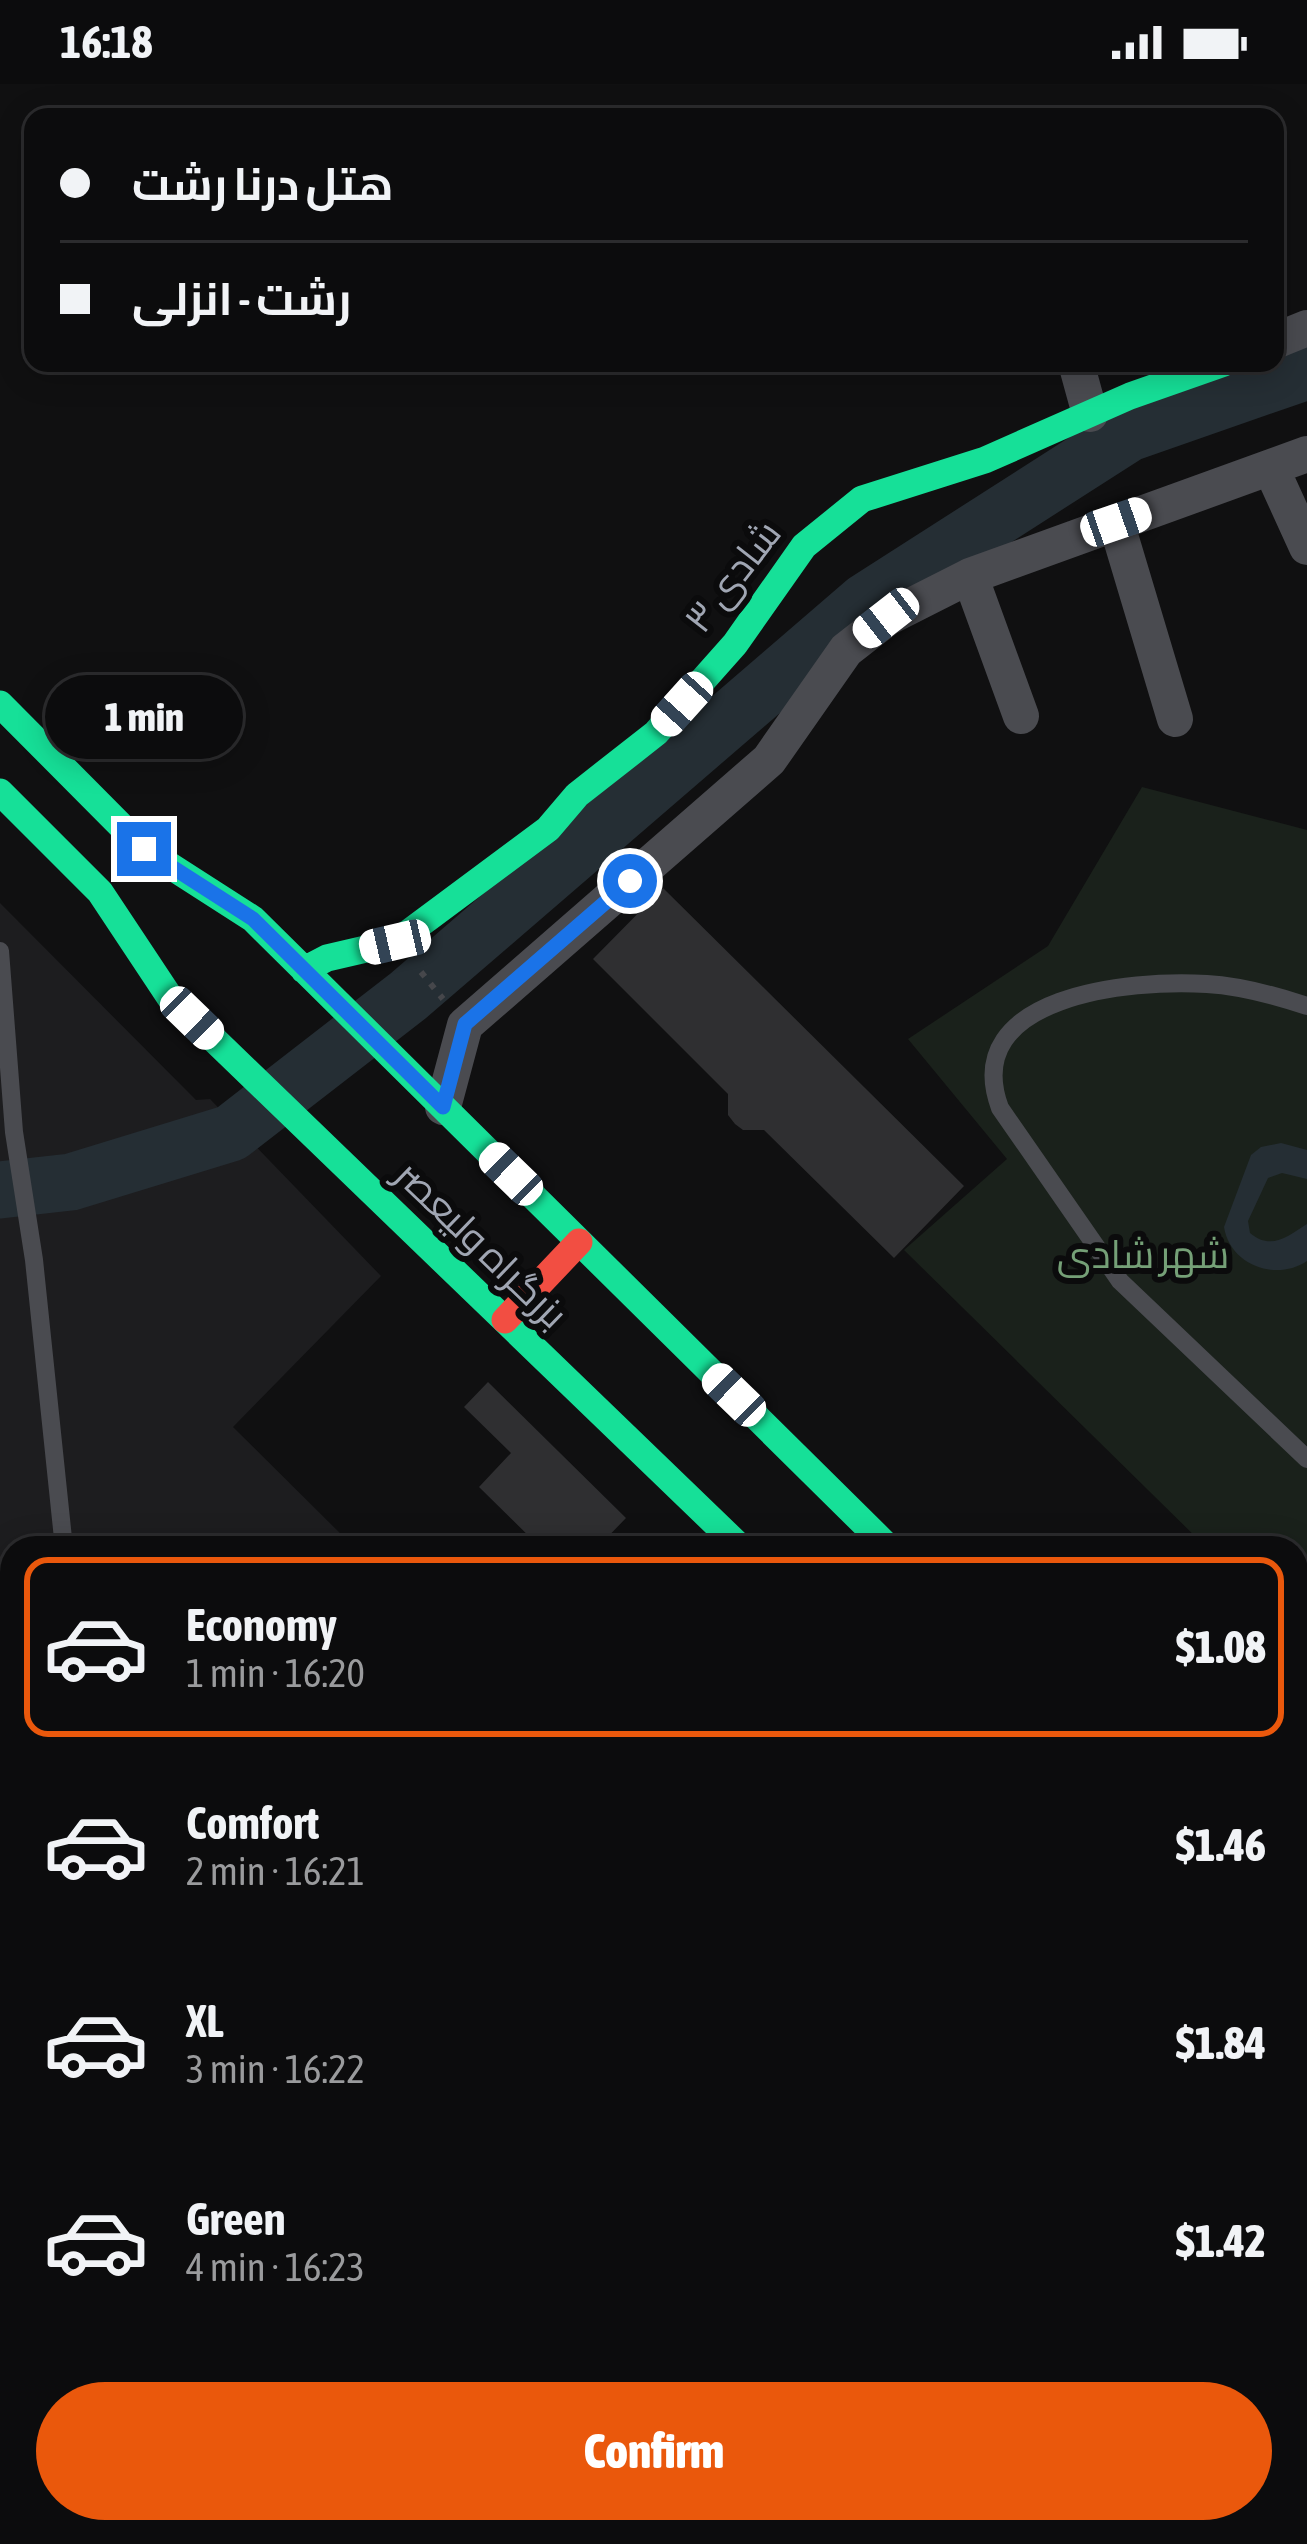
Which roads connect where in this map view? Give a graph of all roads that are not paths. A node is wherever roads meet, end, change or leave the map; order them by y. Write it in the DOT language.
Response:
graph roads {
  1 [pos="1078,372"];
  2 [pos="1200,372"];
  3 [pos="1090,414"];
  4 [pos="1307,454"];
  5 [pos="1271,468"];
  6 [pos="1116,522"];
  7 [pos="1307,547"];
  8 [pos="970,576"];
  9 [pos="0,704"];
  10 [pos="1021,716"];
  11 [pos="1175,719"];
  12 [pos="0,792"];
  13 [pos="0,951"];
  14 [pos="309,975"];
  15 [pos="1307,1006"];
  16 [pos="435,1099"];
  17 [pos="579,1242"];
  18 [pos="505,1320"];
  19 [pos="1307,1460"];
  20 [pos="63,1536"];
  21 [pos="729,1536"];
  22 [pos="878,1536"];
  1 -- 3 [label="street"];
  2 -- 3 [label="main road, شادی ۳"];
  3 -- 14 [label="main road, شادی ۳"];
  4 -- 5 [label="street"];
  5 -- 6 [label="street"];
  5 -- 7 [label="street"];
  6 -- 8 [label="street"];
  6 -- 11 [label="street"];
  8 -- 10 [label="street"];
  8 -- 16 [label="street"];
  9 -- 14 [label="main road, بزرگراه ولیعصر"];
  12 -- 18 [label="main road, بزرگراه ولیعصر"];
  13 -- 20 [label="lane"];
  14 -- 16 [label="main road, بزرگراه ولیعصر"];
  15 -- 19 [label="lane"];
  16 -- 17 [label="main road, بزرگراه ولیعصر"];
  17 -- 18 [label="main road"];
  17 -- 22 [label="main road, بزرگراه ولیعصر"];
  18 -- 21 [label="main road, بزرگراه ولیعصر"];
}
